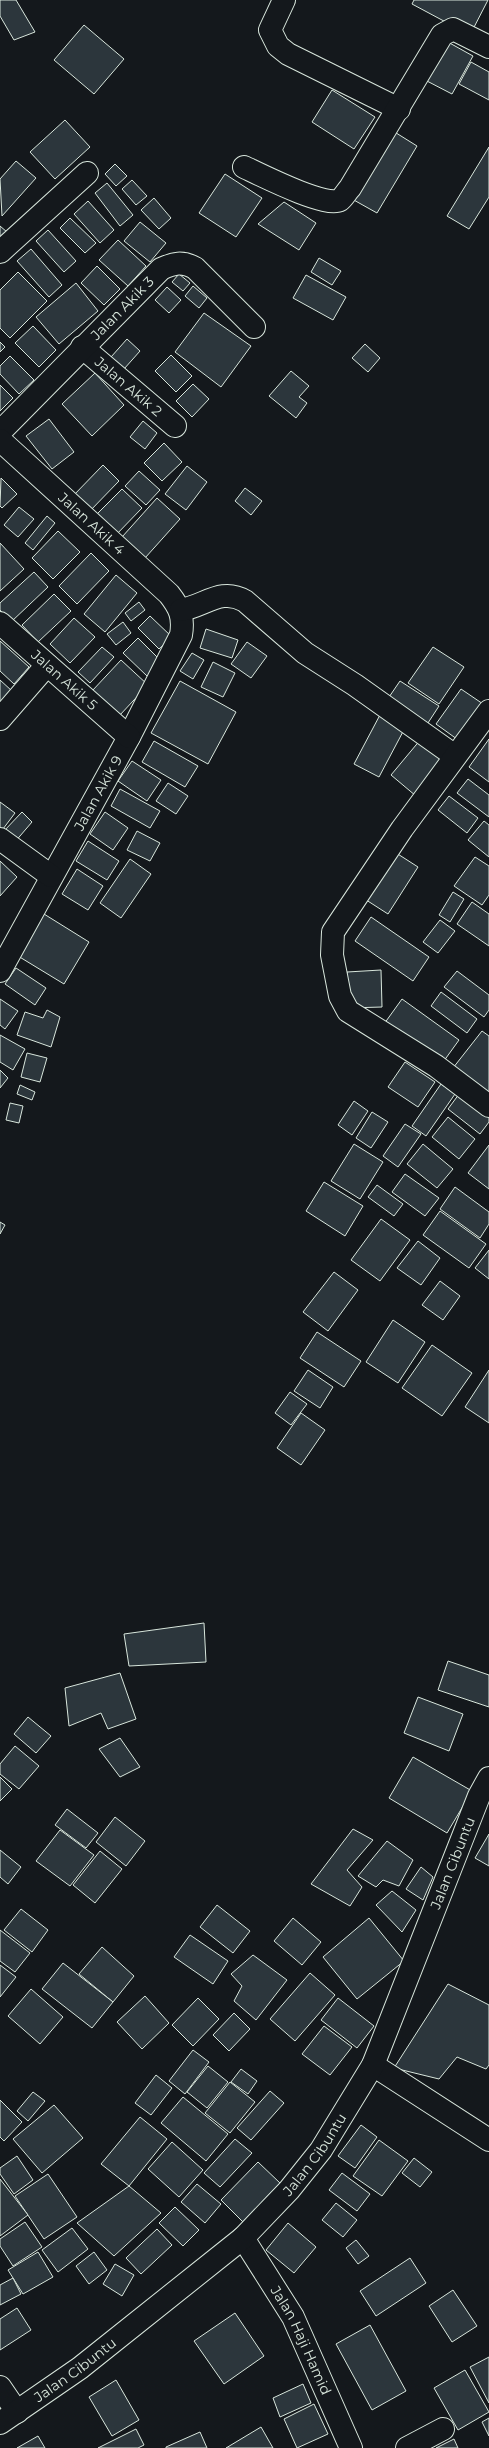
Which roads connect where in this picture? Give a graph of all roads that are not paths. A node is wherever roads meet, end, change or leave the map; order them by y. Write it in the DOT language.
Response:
graph roads {
  1 [pos="284,0"];
  2 [pos="489,47"];
  3 [pos="399,108"];
  4 [pos="244,167"];
  5 [pos="87,173"];
  6 [pos="0,252"];
  7 [pos="254,327"];
  8 [pos="82,347"];
  9 [pos="175,426"];
  10 [pos="0,432"];
  11 [pos="0,440"];
  12 [pos="181,610"];
  13 [pos="0,623"];
  14 [pos="47,665"];
  15 [pos="489,711"];
  16 [pos="0,719"];
  17 [pos="129,737"];
  18 [pos="455,756"];
  19 [pos="0,839"];
  20 [pos="51,876"];
  21 [pos="0,971"];
  22 [pos="489,1106"];
  23 [pos="486,1792"];
  24 [pos="374,2065"];
  25 [pos="489,2140"];
  26 [pos="243,2238"];
  27 [pos="0,2387"];
  28 [pos="8,2417"];
  29 [pos="443,2429"];
  30 [pos="351,2448"];
  31 [pos="407,2448"];
  1 -- 3 [label="street"];
  2 -- 3 [label="street"];
  3 -- 4 [label="street"];
  5 -- 6 [label="street"];
  7 -- 8 [label="street, Jalan Akik 3"];
  8 -- 9 [label="street, Jalan Akik 2"];
  8 -- 10 [label="street, Jalan Akik 3"];
  11 -- 12 [label="street, Jalan Akik 4"];
  12 -- 17 [label="street, Jalan Akik 9"];
  12 -- 18 [label="street"];
  13 -- 14 [label="street, Jalan Akik 5"];
  14 -- 16 [label="street"];
  14 -- 17 [label="street, Jalan Akik 5"];
  15 -- 18 [label="street"];
  17 -- 20 [label="street, Jalan Akik 9"];
  18 -- 22 [label="street"];
  19 -- 20 [label="street"];
  20 -- 21 [label="street, Jalan Akik 9"];
  23 -- 24 [label="street, Jalan Cibuntu"];
  24 -- 25 [label="street"];
  24 -- 26 [label="street, Jalan Cibuntu"];
  26 -- 28 [label="street, Jalan Cibuntu"];
  26 -- 30 [label="street, Jalan Haji Hamid"];
  27 -- 28 [label="street"];
  29 -- 31 [label="street"];
}
